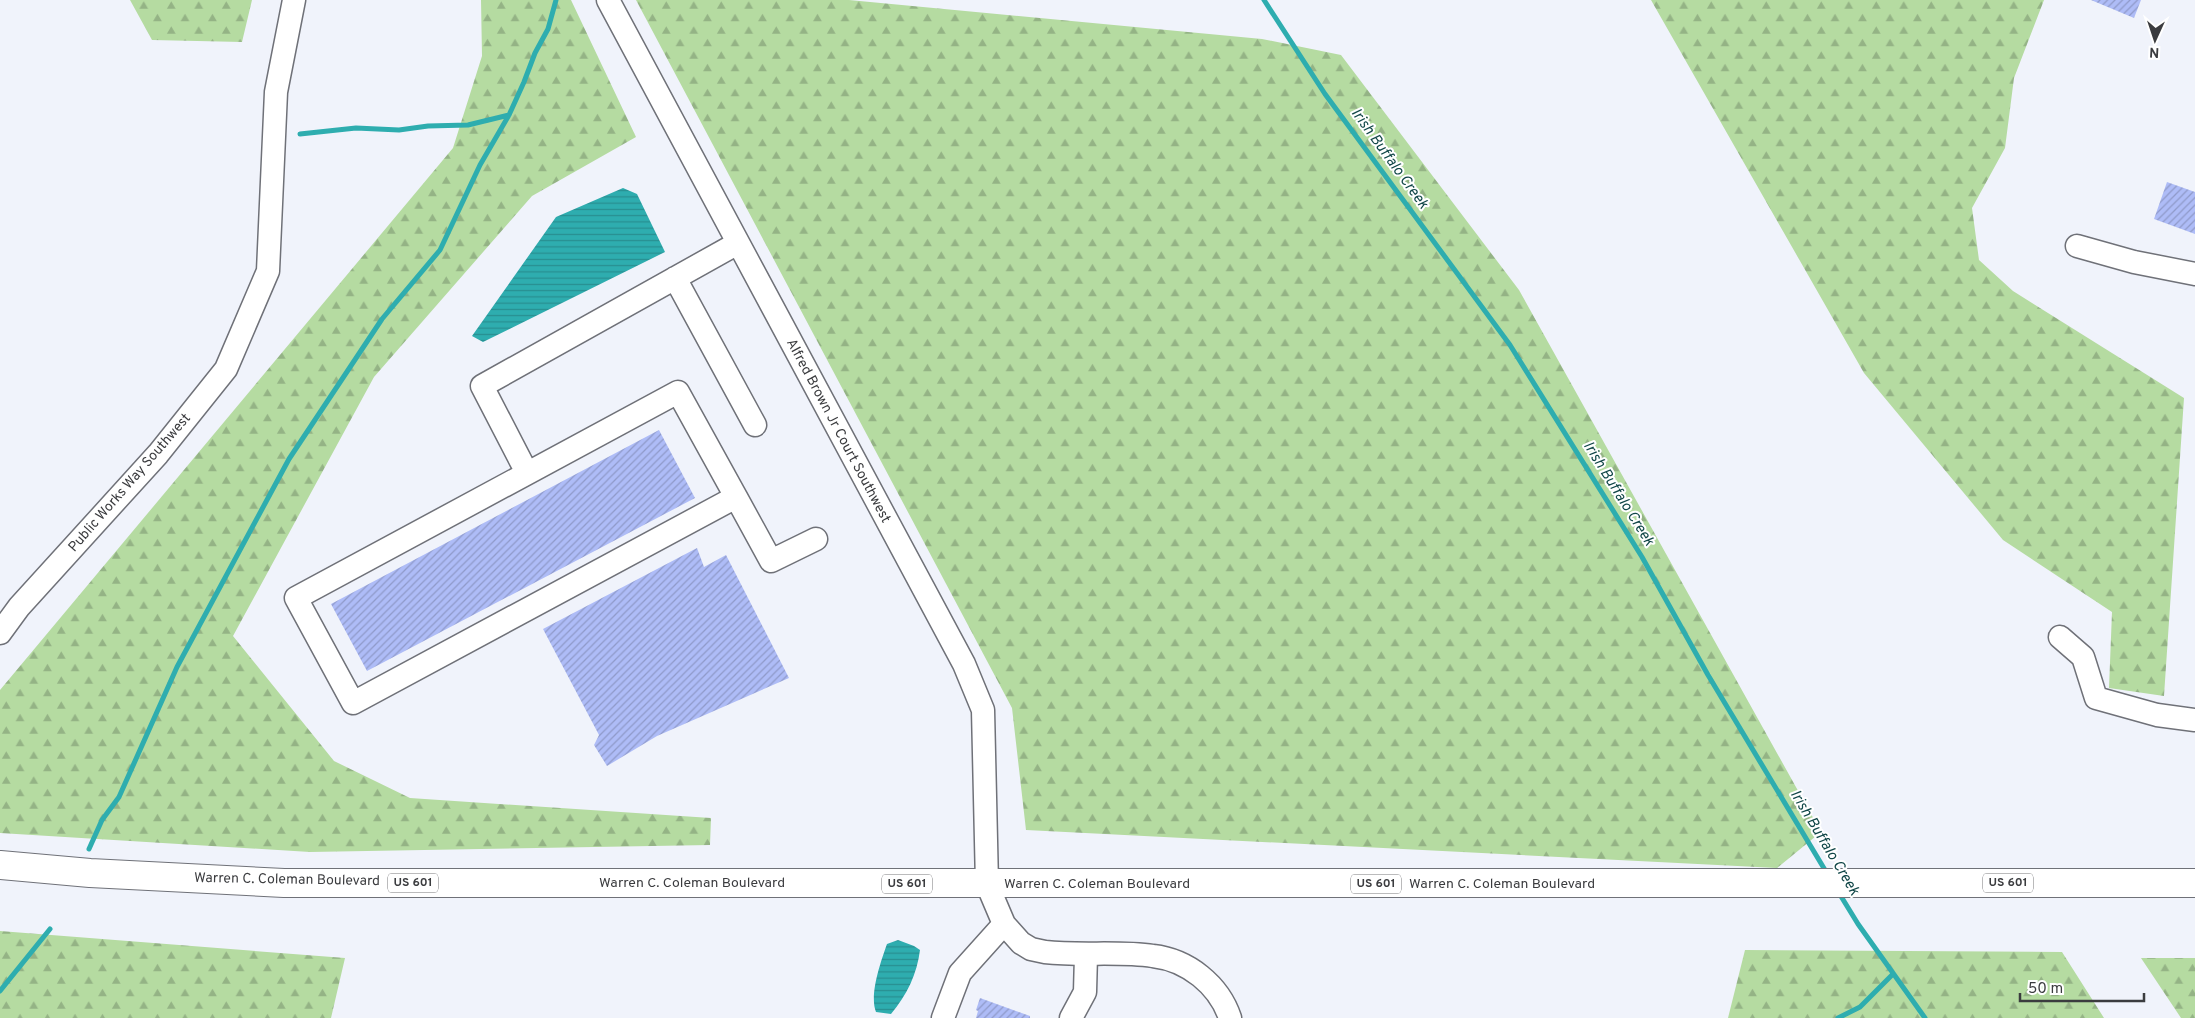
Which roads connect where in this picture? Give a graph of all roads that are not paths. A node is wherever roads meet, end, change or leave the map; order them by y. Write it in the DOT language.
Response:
graph roads {
  1 [pos="294,0"];
  2 [pos="608,0"];
  3 [pos="738,243"];
  4 [pos="2077,246"];
  5 [pos="2195,274"];
  6 [pos="675,278"];
  7 [pos="756,425"];
  8 [pos="528,473"];
  9 [pos="736,497"];
  10 [pos="816,539"];
  11 [pos="0,633"];
  12 [pos="2060,638"];
  13 [pos="2195,720"];
  14 [pos="0,865"];
  15 [pos="2195,883"];
  16 [pos="987,884"];
  17 [pos="1004,924"];
  18 [pos="1086,954"];
  19 [pos="943,1018"];
  20 [pos="1071,1018"];
  21 [pos="1230,1018"];
  1 -- 11 [label="street, Public Works Way Southwest"];
  2 -- 3 [label="street, Alfred Brown Jr Court Southwest"];
  3 -- 6 [label="street"];
  3 -- 16 [label="street, Alfred Brown Jr Court Southwest"];
  4 -- 5 [label="street"];
  6 -- 7 [label="street"];
  6 -- 8 [label="street"];
  8 -- 9 [label="street"];
  8 -- 9 [label="street"];
  9 -- 10 [label="street"];
  12 -- 13 [label="street"];
  14 -- 16 [label="highway, Warren C. Coleman Boulevard / US 601"];
  15 -- 16 [label="highway, Warren C. Coleman Boulevard / US 601"];
  16 -- 17 [label="street"];
  17 -- 18 [label="street"];
  17 -- 19 [label="street"];
  18 -- 20 [label="street"];
  18 -- 21 [label="street"];
}
